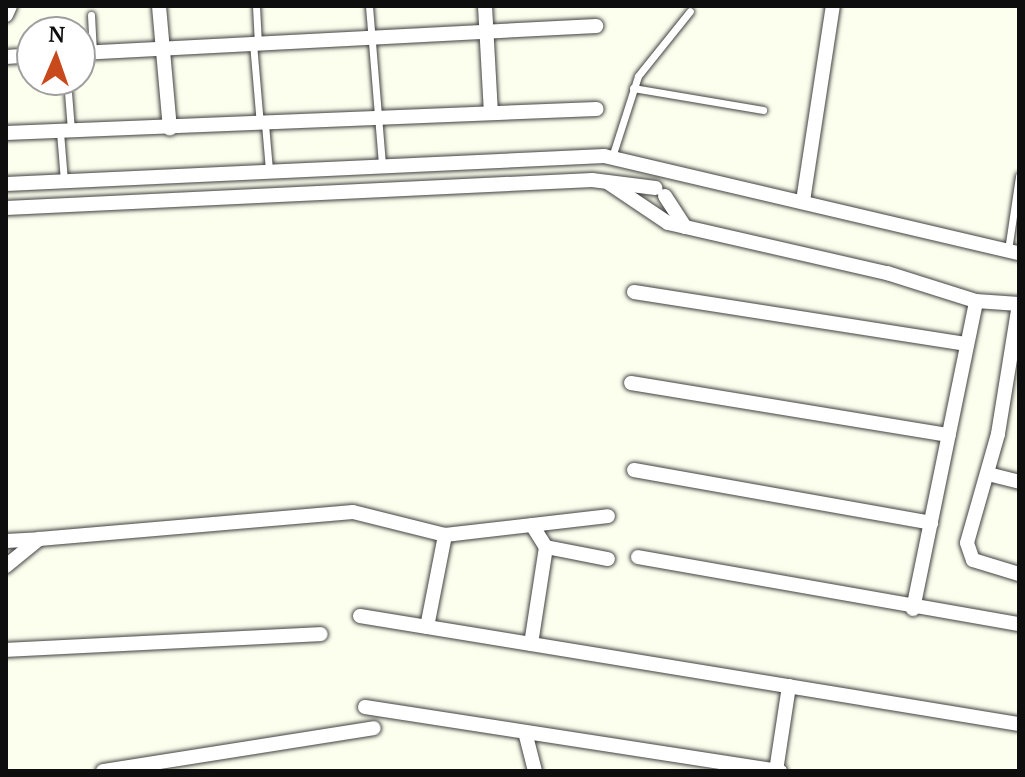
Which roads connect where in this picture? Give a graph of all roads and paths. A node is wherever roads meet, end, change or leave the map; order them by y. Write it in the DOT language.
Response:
graph roads {
  1 [pos="10,6"];
  2 [pos="159,6"];
  3 [pos="256,6"];
  4 [pos="369,6"];
  5 [pos="485,6"];
  6 [pos="833,6"];
  7 [pos="690,11"];
  8 [pos="6,15"];
  9 [pos="596,26"];
  10 [pos="486,30"];
  11 [pos="372,37"];
  12 [pos="256,43"];
  13 [pos="163,48"];
  14 [pos="96,51"];
  15 [pos="633,88"];
  16 [pos="67,96"];
  17 [pos="597,109"];
  18 [pos="763,110"];
  19 [pos="491,112"];
  20 [pos="376,118"];
  21 [pos="262,124"];
  22 [pos="170,129"];
  23 [pos="66,132"];
  24 [pos="6,133"];
  25 [pos="612,157"];
  26 [pos="382,164"];
  27 [pos="269,170"];
  28 [pos="1019,176"];
  29 [pos="64,181"];
  30 [pos="607,182"];
  31 [pos="6,184"];
  32 [pos="803,201"];
  33 [pos="6,208"];
  34 [pos="685,227"];
  35 [pos="1013,251"];
  36 [pos="634,292"];
  37 [pos="976,301"];
  38 [pos="967,344"];
  39 [pos="631,383"];
  40 [pos="1012,392"];
  41 [pos="949,435"];
  42 [pos="634,470"];
  43 [pos="988,474"];
  44 [pos="1019,482"];
  45 [pos="608,516"];
  46 [pos="931,523"];
  47 [pos="532,525"];
  48 [pos="445,535"];
  49 [pos="39,539"];
  50 [pos="6,541"];
  51 [pos="546,547"];
  52 [pos="638,557"];
  53 [pos="608,559"];
  54 [pos="6,566"];
  55 [pos="1019,574"];
  56 [pos="913,609"];
  57 [pos="360,616"];
  58 [pos="1019,624"];
  59 [pos="427,627"];
  60 [pos="321,634"];
  61 [pos="531,644"];
  62 [pos="6,650"];
  63 [pos="789,686"];
  64 [pos="365,707"];
  65 [pos="1019,724"];
  66 [pos="374,728"];
  67 [pos="525,732"];
  68 [pos="103,771"];
  69 [pos="535,771"];
  70 [pos="777,771"];
  1 -- 8 [label="street"];
  2 -- 13 [label="street"];
  3 -- 12 [label="lane"];
  4 -- 11 [label="lane"];
  5 -- 10 [label="street"];
  6 -- 32 [label="street"];
  7 -- 15 [label="lane"];
  9 -- 10 [label="street"];
  10 -- 11 [label="street"];
  10 -- 19 [label="street"];
  11 -- 12 [label="street"];
  11 -- 20 [label="lane"];
  12 -- 13 [label="street"];
  12 -- 21 [label="lane"];
  13 -- 14 [label="street"];
  13 -- 22 [label="street"];
  15 -- 18 [label="lane"];
  15 -- 25 [label="lane"];
  16 -- 23 [label="lane"];
  17 -- 19 [label="street"];
  19 -- 20 [label="street"];
  20 -- 21 [label="street"];
  20 -- 26 [label="lane"];
  21 -- 22 [label="street"];
  21 -- 27 [label="lane"];
  22 -- 23 [label="street"];
  23 -- 24 [label="street"];
  23 -- 29 [label="lane"];
  25 -- 26 [label="street"];
  25 -- 32 [label="street"];
  26 -- 27 [label="street"];
  27 -- 29 [label="street"];
  28 -- 35 [label="lane"];
  29 -- 31 [label="street"];
  30 -- 33 [label="street"];
  30 -- 34 [label="street"];
  30 -- 34 [label="street"];
  32 -- 35 [label="street"];
  34 -- 37 [label="street"];
  36 -- 38 [label="street"];
  37 -- 38 [label="street"];
  37 -- 40 [label="street"];
  38 -- 41 [label="street"];
  39 -- 41 [label="street"];
  40 -- 43 [label="street"];
  41 -- 46 [label="street"];
  42 -- 46 [label="street"];
  43 -- 44 [label="street"];
  43 -- 55 [label="street"];
  45 -- 47 [label="street"];
  46 -- 56 [label="street"];
  47 -- 48 [label="street"];
  47 -- 51 [label="street"];
  48 -- 49 [label="street"];
  48 -- 59 [label="street"];
  49 -- 50 [label="street"];
  49 -- 54 [label="street"];
  51 -- 53 [label="street"];
  51 -- 61 [label="street"];
  52 -- 56 [label="street"];
  56 -- 58 [label="street"];
  57 -- 59 [label="street"];
  59 -- 61 [label="street"];
  60 -- 62 [label="street"];
  61 -- 63 [label="street"];
  63 -- 65 [label="street"];
  63 -- 70 [label="street"];
  64 -- 67 [label="street"];
  66 -- 68 [label="street"];
  67 -- 69 [label="street"];
  67 -- 70 [label="street"];
}
